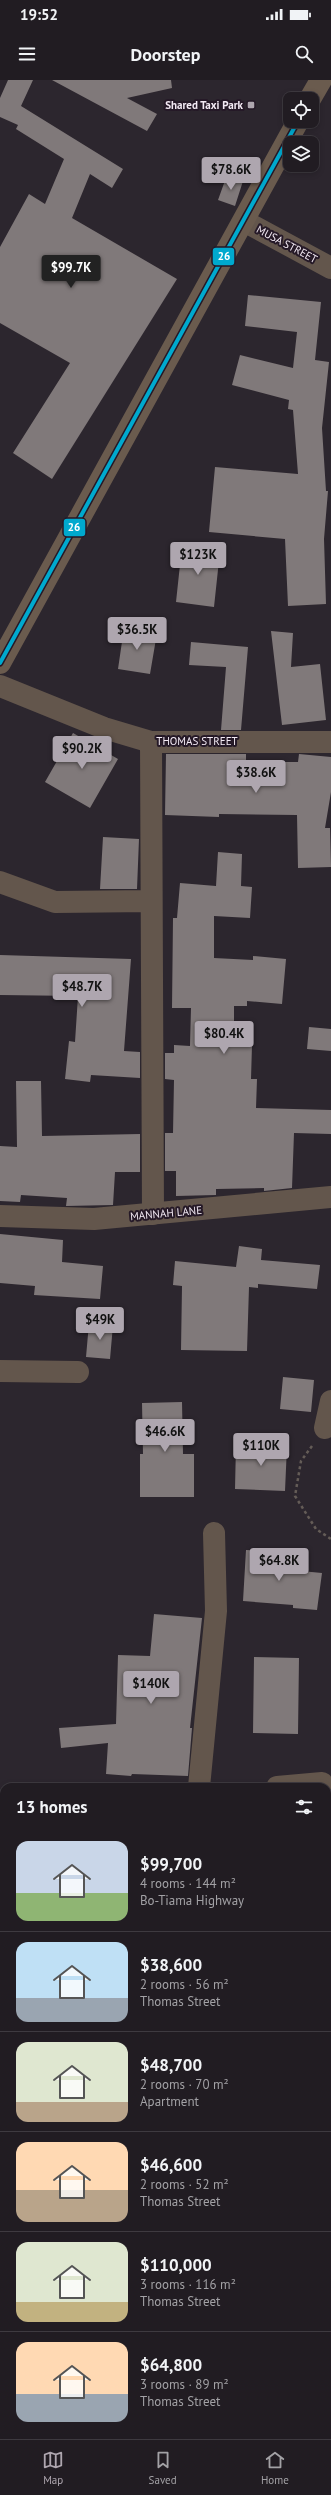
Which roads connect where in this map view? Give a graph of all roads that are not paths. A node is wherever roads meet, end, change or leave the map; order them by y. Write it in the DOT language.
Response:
graph roads {
  1 [pos="321,80"];
  2 [pos="314,92"];
  3 [pos="294,128"];
  4 [pos="244,221"];
  5 [pos="331,268"];
  6 [pos="0,663"];
  7 [pos="0,686"];
  8 [pos="151,742"];
  9 [pos="331,742"];
  10 [pos="0,882"];
  11 [pos="150,901"];
  12 [pos="331,1197"];
  13 [pos="153,1214"];
  14 [pos="0,1216"];
  15 [pos="0,1371"];
  16 [pos="78,1372"];
  17 [pos="331,1401"];
  18 [pos="325,1428"];
  19 [pos="214,1533"];
  20 [pos="199,1783"];
  1 -- 2 [label="highway"];
  3 -- 4 [label="highway"];
  4 -- 5 [label="street, MUSA STREET"];
  4 -- 6 [label="highway"];
  7 -- 8 [label="street, THOMAS STREET"];
  8 -- 9 [label="street, THOMAS STREET"];
  8 -- 11 [label="street"];
  10 -- 11 [label="street"];
  11 -- 13 [label="street"];
  12 -- 13 [label="street, MANNAH LANE"];
  13 -- 14 [label="street, MANNAH LANE"];
  15 -- 16 [label="street"];
  17 -- 18 [label="street"];
  19 -- 20 [label="street"];
}
